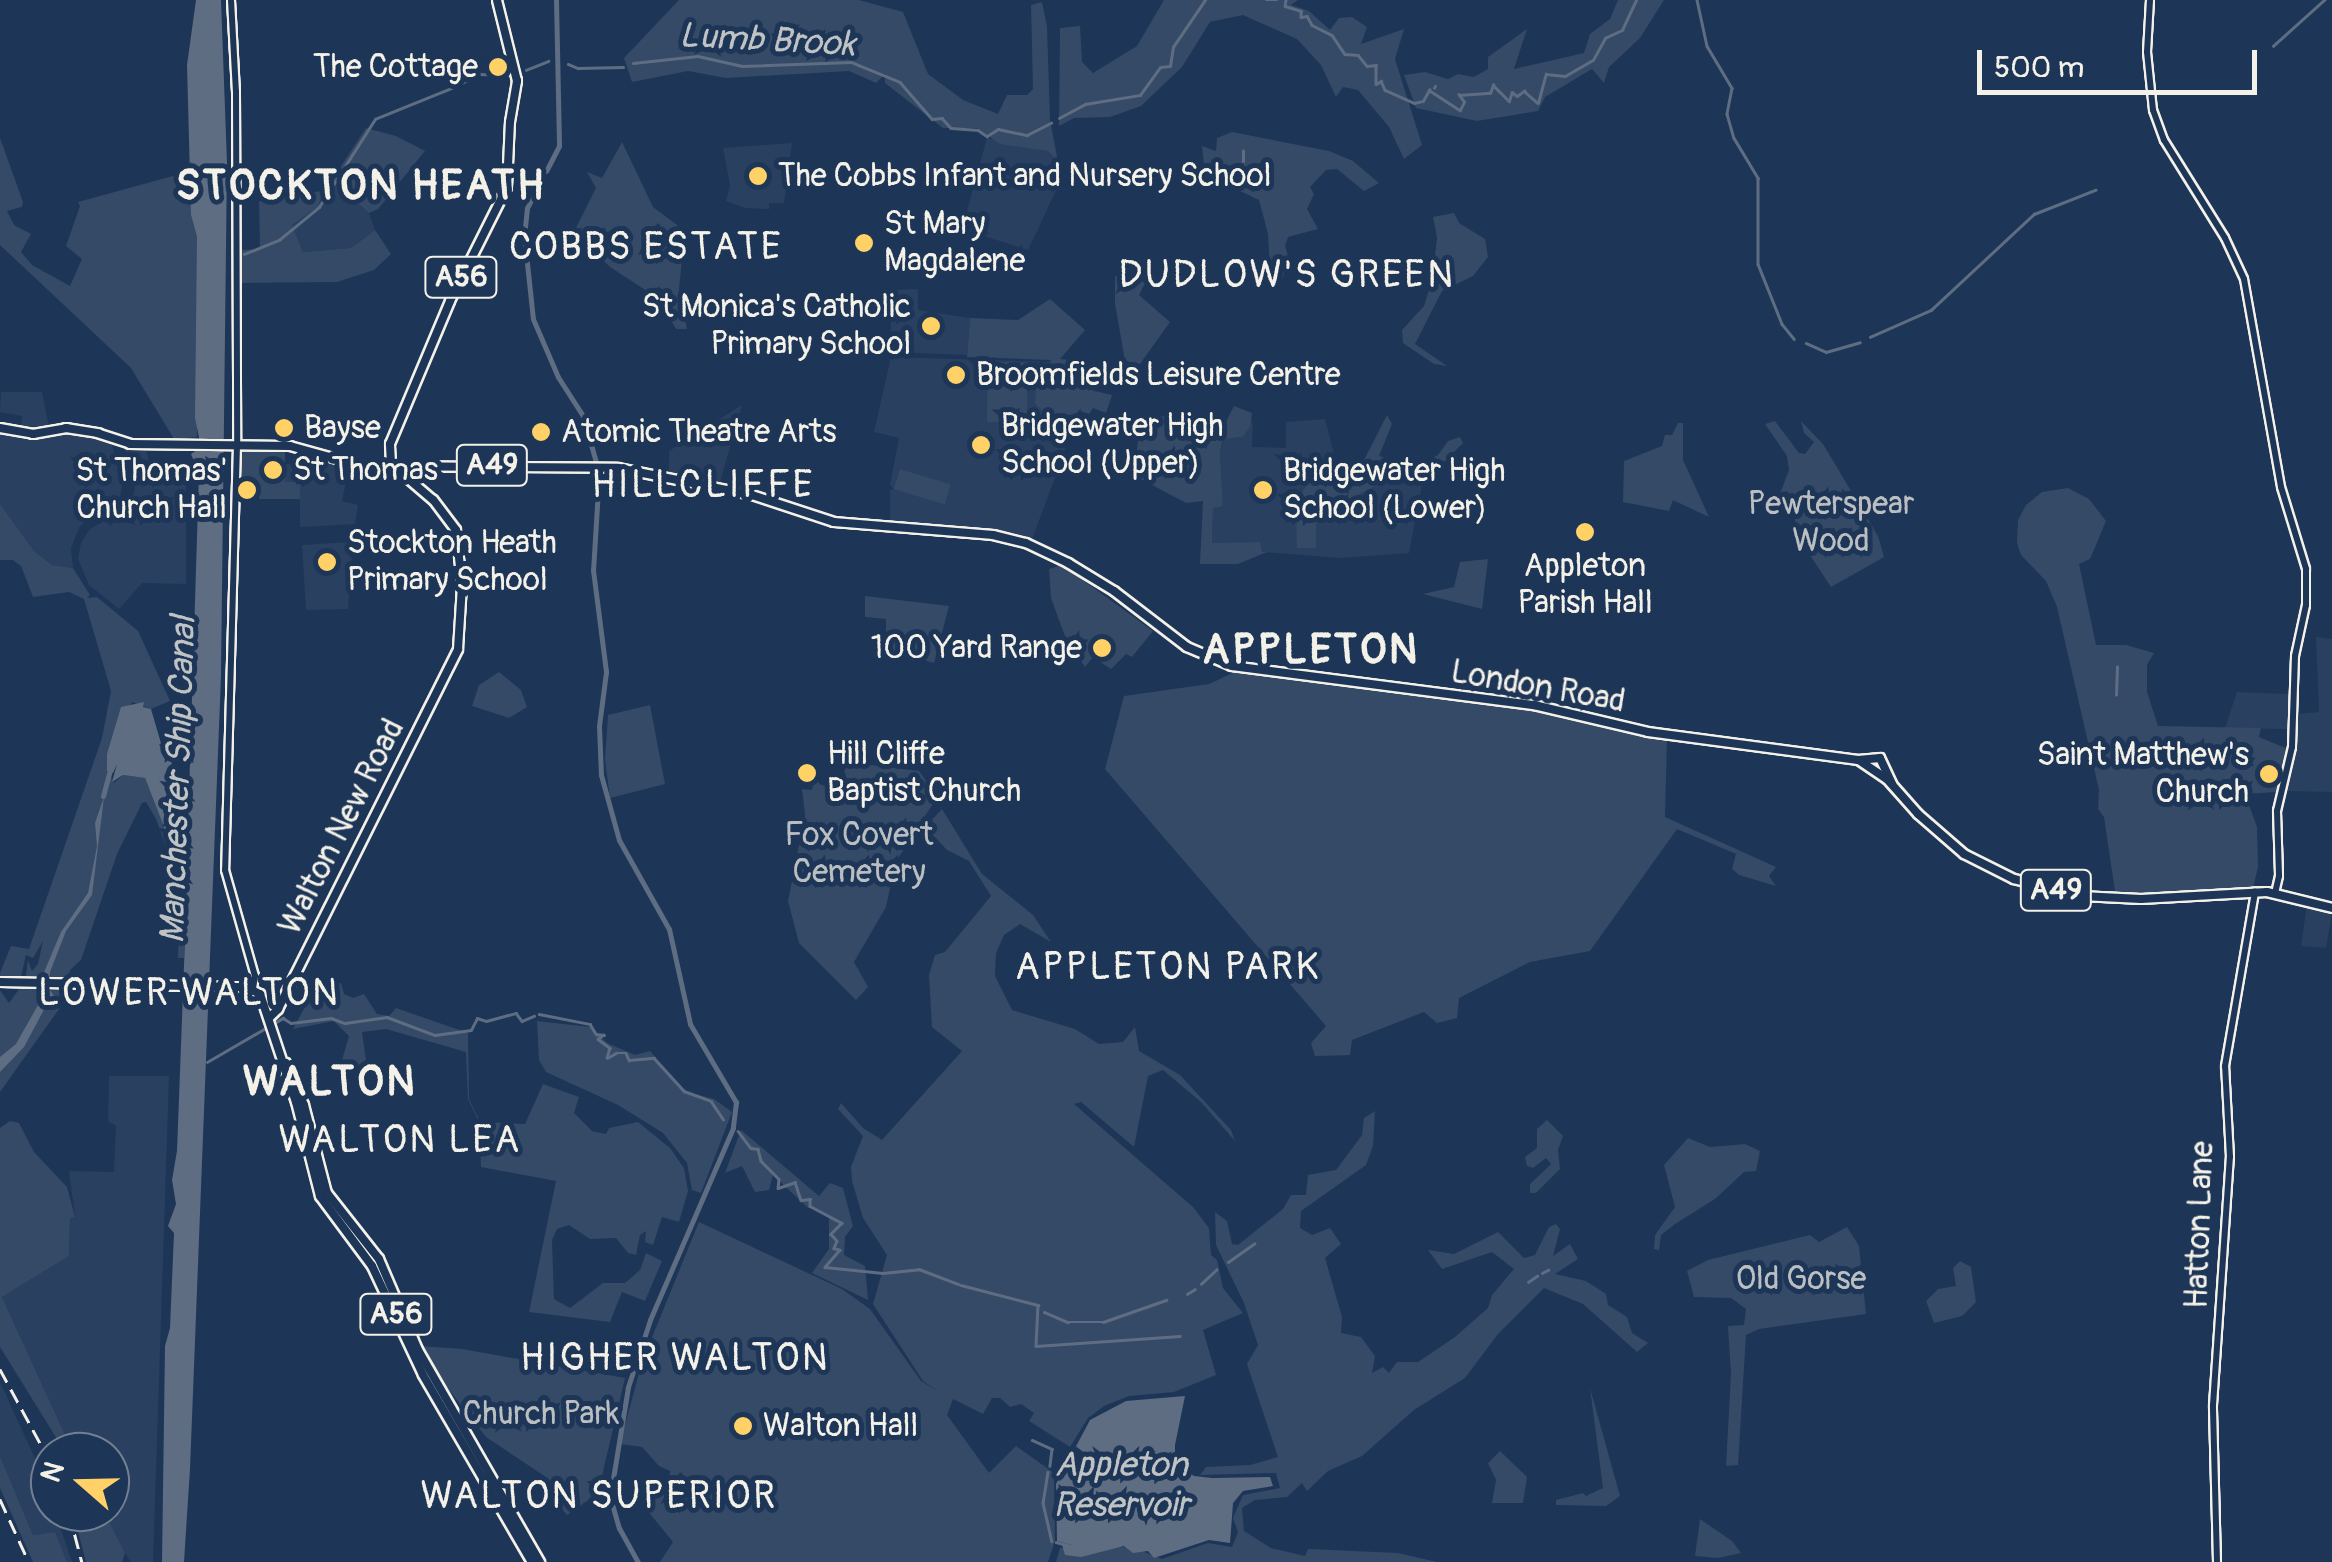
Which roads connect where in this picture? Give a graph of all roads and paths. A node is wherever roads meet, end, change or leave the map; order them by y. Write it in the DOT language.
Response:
graph roads {
  1 [pos="231,0"];
  2 [pos="497,0"];
  3 [pos="2150,0"];
  4 [pos="0,428"];
  5 [pos="97,433"];
  6 [pos="137,442"];
  7 [pos="237,444"];
  8 [pos="390,464"];
  9 [pos="1874,767"];
  10 [pos="1892,784"];
  11 [pos="2255,892"];
  12 [pos="2275,892"];
  13 [pos="2332,908"];
  14 [pos="0,982"];
  15 [pos="253,989"];
  16 [pos="270,1020"];
  17 [pos="279,1052"];
  18 [pos="532,1562"];
  19 [pos="540,1562"];
  20 [pos="2218,1562"];
  1 -- 7 [label="main road"];
  2 -- 8 [label="main road, A56"];
  3 -- 12 [label="main road"];
  4 -- 5 [label="main road, A49"];
  5 -- 6 [label="main road, A49"];
  5 -- 6 [label="main road, A49"];
  6 -- 7 [label="main road, A49"];
  7 -- 8 [label="main road, London Road / A49"];
  7 -- 15 [label="main road"];
  8 -- 9 [label="main road, London Road / A49"];
  8 -- 16 [label="main road, Walton New Road"];
  9 -- 10 [label="main road, A49"];
  9 -- 10 [label="main road, A49"];
  10 -- 11 [label="main road, A49"];
  11 -- 12 [label="main road, A49"];
  11 -- 20 [label="main road, Hatton Lane"];
  12 -- 13 [label="main road, A49"];
  14 -- 15 [label="main road"];
  15 -- 16 [label="main road"];
  16 -- 17 [label="main road, A56"];
  17 -- 18 [label="main road, A56"];
  17 -- 19 [label="main road, A56"];
}
